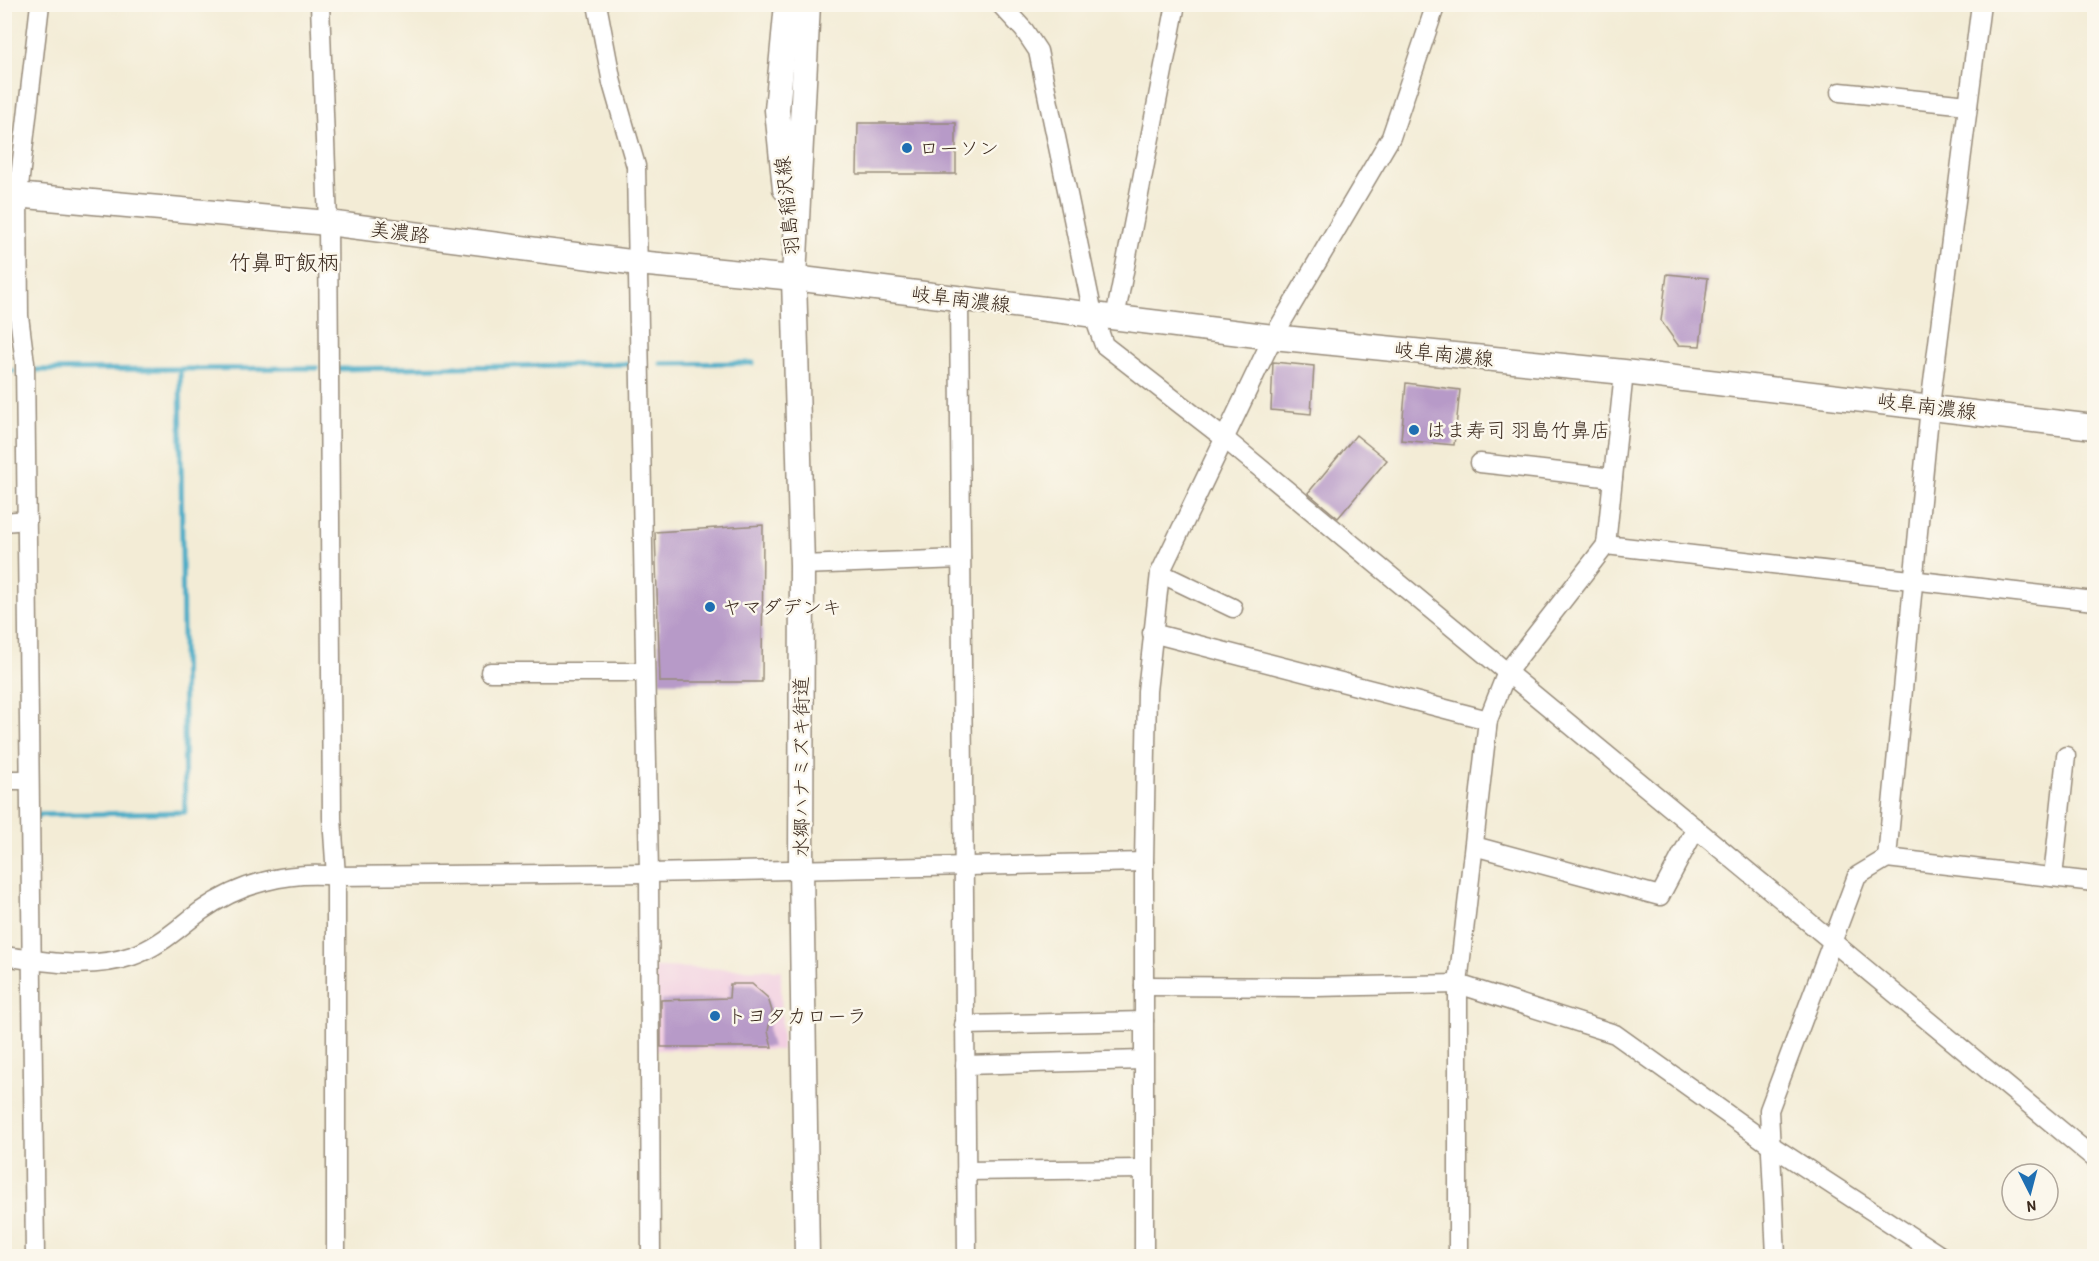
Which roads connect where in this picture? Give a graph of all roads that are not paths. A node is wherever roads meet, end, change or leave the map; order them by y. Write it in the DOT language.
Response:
graph roads {
  1 [pos="40,4"];
  2 [pos="320,4"];
  3 [pos="597,4"];
  4 [pos="787,4"];
  5 [pos="808,4"];
  6 [pos="1000,4"];
  7 [pos="1176,4"];
  8 [pos="1436,4"];
  9 [pos="1981,4"];
  10 [pos="1840,92"];
  11 [pos="1968,105"];
  12 [pos="11,195"];
  13 [pos="328,223"];
  14 [pos="638,264"];
  15 [pos="794,278"];
  16 [pos="959,300"];
  17 [pos="12,316"];
  18 [pos="1104,316"];
  19 [pos="1273,337"];
  20 [pos="1624,372"];
  21 [pos="1930,406"];
  22 [pos="2094,427"];
  23 [pos="1226,440"];
  24 [pos="1480,463"];
  25 [pos="1613,478"];
  26 [pos="27,520"];
  27 [pos="4,522"];
  28 [pos="1606,545"];
  29 [pos="961,559"];
  30 [pos="802,565"];
  31 [pos="1160,573"];
  32 [pos="1913,580"];
  33 [pos="2094,601"];
  34 [pos="1233,608"];
  35 [pos="1152,633"];
  36 [pos="490,672"];
  37 [pos="644,672"];
  38 [pos="1508,672"];
  39 [pos="1488,720"];
  40 [pos="2066,756"];
  41 [pos="4,780"];
  42 [pos="29,780"];
  43 [pos="1696,828"];
  44 [pos="1474,846"];
  45 [pos="1887,858"];
  46 [pos="1144,862"];
  47 [pos="962,864"];
  48 [pos="801,868"];
  49 [pos="649,873"];
  50 [pos="336,876"];
  51 [pos="2053,877"];
  52 [pos="2094,882"];
  53 [pos="1833,941"];
  54 [pos="4,956"];
  55 [pos="32,960"];
  56 [pos="1458,984"];
  57 [pos="1144,986"];
  58 [pos="1144,1021"];
  59 [pos="964,1025"];
  60 [pos="1143,1060"];
  61 [pos="965,1065"];
  62 [pos="1769,1144"];
  63 [pos="2094,1158"];
  64 [pos="1143,1170"];
  65 [pos="966,1171"];
  66 [pos="35,1257"];
  67 [pos="336,1257"];
  68 [pos="651,1257"];
  69 [pos="807,1257"];
  70 [pos="967,1257"];
  71 [pos="1143,1257"];
  72 [pos="1458,1257"];
  73 [pos="1776,1257"];
  74 [pos="1941,1257"];
  1 -- 12 [label="street"];
  2 -- 13 [label="street"];
  3 -- 14 [label="street"];
  4 -- 15 [label="main road, 羽島稲沢線"];
  5 -- 15 [label="main road, 羽島稲沢線"];
  6 -- 18 [label="street"];
  7 -- 18 [label="street"];
  8 -- 19 [label="street"];
  9 -- 11 [label="street"];
  10 -- 11 [label="street"];
  11 -- 21 [label="street"];
  12 -- 13 [label="main road, 美濃路"];
  12 -- 17 [label="street"];
  13 -- 14 [label="main road, 美濃路"];
  13 -- 50 [label="street"];
  14 -- 15 [label="main road, 美濃路"];
  14 -- 37 [label="street"];
  15 -- 16 [label="main road, 岐阜南濃線"];
  15 -- 30 [label="main road, 水郷ハナミズキ街道"];
  16 -- 18 [label="main road, 岐阜南濃線"];
  16 -- 29 [label="street"];
  17 -- 26 [label="street"];
  18 -- 19 [label="main road, 岐阜南濃線"];
  18 -- 23 [label="street"];
  19 -- 20 [label="main road, 岐阜南濃線"];
  19 -- 23 [label="street"];
  20 -- 21 [label="main road, 岐阜南濃線"];
  20 -- 25 [label="street"];
  21 -- 22 [label="main road, 岐阜南濃線"];
  21 -- 32 [label="street"];
  23 -- 31 [label="street"];
  23 -- 38 [label="street"];
  24 -- 25 [label="street"];
  25 -- 28 [label="street"];
  26 -- 27 [label="street"];
  26 -- 42 [label="street"];
  28 -- 32 [label="street"];
  28 -- 38 [label="street"];
  29 -- 30 [label="street"];
  29 -- 47 [label="street"];
  30 -- 48 [label="main road, 水郷ハナミズキ街道"];
  31 -- 34 [label="street"];
  31 -- 35 [label="street"];
  32 -- 33 [label="street"];
  32 -- 45 [label="street"];
  35 -- 39 [label="street"];
  35 -- 46 [label="street"];
  36 -- 37 [label="street"];
  37 -- 49 [label="street"];
  38 -- 39 [label="street"];
  38 -- 43 [label="street"];
  39 -- 44 [label="street"];
  40 -- 51 [label="street"];
  41 -- 42 [label="street"];
  42 -- 55 [label="street"];
  43 -- 44 [label="street"];
  43 -- 53 [label="street"];
  44 -- 56 [label="street"];
  45 -- 51 [label="street"];
  45 -- 53 [label="street"];
  46 -- 47 [label="street"];
  46 -- 57 [label="street"];
  47 -- 48 [label="street"];
  47 -- 59 [label="street"];
  48 -- 49 [label="street"];
  48 -- 69 [label="main road, 水郷ハナミズキ街道"];
  49 -- 50 [label="street"];
  49 -- 68 [label="street"];
  50 -- 55 [label="street"];
  50 -- 67 [label="street"];
  51 -- 52 [label="street"];
  53 -- 62 [label="street"];
  53 -- 63 [label="street"];
  54 -- 55 [label="street"];
  55 -- 66 [label="street"];
  56 -- 57 [label="street"];
  56 -- 62 [label="street"];
  56 -- 72 [label="street"];
  57 -- 58 [label="street"];
  58 -- 59 [label="street"];
  58 -- 60 [label="street"];
  59 -- 61 [label="street"];
  60 -- 61 [label="street"];
  60 -- 64 [label="street"];
  61 -- 65 [label="street"];
  62 -- 73 [label="street"];
  62 -- 74 [label="street"];
  64 -- 65 [label="street"];
  64 -- 71 [label="street"];
  65 -- 70 [label="street"];
}
